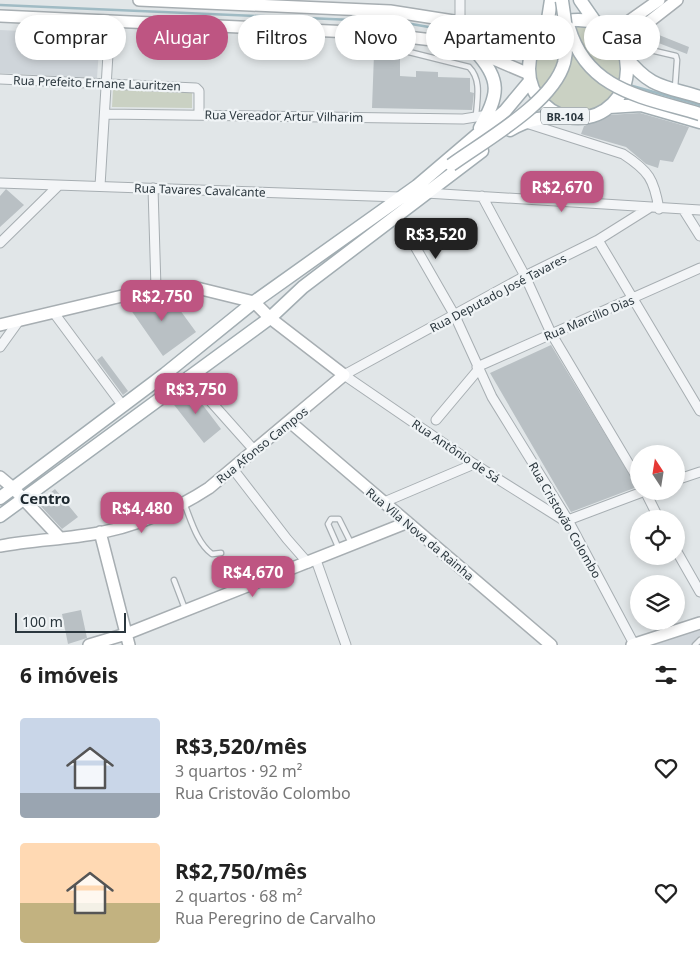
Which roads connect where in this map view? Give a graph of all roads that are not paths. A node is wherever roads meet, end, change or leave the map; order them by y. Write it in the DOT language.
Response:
graph roads {
  1 [pos="139,0"];
  2 [pos="460,0"];
  3 [pos="559,0"];
  4 [pos="580,0"];
  5 [pos="659,0"];
  6 [pos="676,0"];
  7 [pos="258,2"];
  8 [pos="460,15"];
  9 [pos="552,15"];
  10 [pos="590,15"];
  11 [pos="638,15"];
  12 [pos="657,15"];
  13 [pos="0,16"];
  14 [pos="15,17"];
  15 [pos="426,17"];
  16 [pos="126,22"];
  17 [pos="335,33"];
  18 [pos="660,52"];
  19 [pos="416,54"];
  20 [pos="108,60"];
  21 [pos="482,60"];
  22 [pos="494,60"];
  23 [pos="530,60"];
  24 [pos="626,60"];
  25 [pos="631,60"];
  26 [pos="530,77"];
  27 [pos="0,79"];
  28 [pos="106,84"];
  29 [pos="675,90"];
  30 [pos="700,97"];
  31 [pos="610,106"];
  32 [pos="105,114"];
  33 [pos="700,114"];
  34 [pos="199,115"];
  35 [pos="482,115"];
  36 [pos="568,117"];
  37 [pos="463,119"];
  38 [pos="522,122"];
  39 [pos="700,122"];
  40 [pos="477,133"];
  41 [pos="0,183"];
  42 [pos="58,186"];
  43 [pos="100,186"];
  44 [pos="153,188"];
  45 [pos="422,189"];
  46 [pos="482,196"];
  47 [pos="400,198"];
  48 [pos="654,209"];
  49 [pos="684,209"];
  50 [pos="700,210"];
  51 [pos="397,215"];
  52 [pos="700,236"];
  53 [pos="598,240"];
  54 [pos="0,243"];
  55 [pos="700,268"];
  56 [pos="525,276"];
  57 [pos="156,288"];
  58 [pos="633,299"];
  59 [pos="254,302"];
  60 [pos="54,314"];
  61 [pos="455,316"];
  62 [pos="270,318"];
  63 [pos="18,322"];
  64 [pos="0,326"];
  65 [pos="551,333"];
  66 [pos="0,347"];
  67 [pos="478,369"];
  68 [pos="188,376"];
  69 [pos="344,376"];
  70 [pos="123,406"];
  71 [pos="700,411"];
  72 [pos="436,420"];
  73 [pos="290,422"];
  74 [pos="254,450"];
  75 [pos="474,464"];
  76 [pos="630,466"];
  77 [pos="233,469"];
  78 [pos="700,472"];
  79 [pos="685,477"];
  80 [pos="0,478"];
  81 [pos="13,488"];
  82 [pos="630,497"];
  83 [pos="0,498"];
  84 [pos="23,499"];
  85 [pos="184,503"];
  86 [pos="382,503"];
  87 [pos="0,516"];
  88 [pos="568,522"];
  89 [pos="406,523"];
  90 [pos="100,532"];
  91 [pos="60,538"];
  92 [pos="352,545"];
  93 [pos="0,546"];
  94 [pos="340,550"];
  95 [pos="221,553"];
  96 [pos="312,561"];
  97 [pos="685,565"];
  98 [pos="174,580"];
  99 [pos="700,592"];
  100 [pos="186,611"];
  101 [pos="700,623"];
  102 [pos="128,640"];
  103 [pos="700,640"];
  104 [pos="89,645"];
  105 [pos="346,645"];
  106 [pos="552,645"];
  107 [pos="633,645"];
  108 [pos="695,645"];
  1 -- 7 [label="main road"];
  2 -- 8 [label="street"];
  3 -- 9 [label="main road"];
  3 -- 33 [label="main road, bridge"];
  3 -- 45 [label="main road, bridge"];
  4 -- 10 [label="main road"];
  5 -- 11 [label="main road"];
  6 -- 12 [label="main road"];
  7 -- 15 [label="main road"];
  13 -- 14 [label="main road"];
  16 -- 17 [label="main road"];
  18 -- 29 [label="lane"];
  19 -- 35 [label="lane"];
  20 -- 28 [label="street"];
  21 -- 35 [label="main road"];
  22 -- 26 [label="main road"];
  23 -- 26 [label="main road"];
  24 -- 31 [label="main road"];
  25 -- 29 [label="main road"];
  26 -- 36 [label="main road, BR-104"];
  26 -- 40 [label="main road"];
  27 -- 28 [label="street, Rua Prefeito Ernane Lauritzen"];
  28 -- 32 [label="street"];
  28 -- 34 [label="street, Rua Prefeito Ernane Lauritzen"];
  29 -- 30 [label="main road"];
  31 -- 36 [label="main road, BR-104"];
  31 -- 39 [label="main road, BR-104"];
  32 -- 34 [label="street, Rua Vereador Artur Vilharim"];
  32 -- 43 [label="street"];
  34 -- 37 [label="street, Rua Vereador Artur Vilharim"];
  35 -- 37 [label="street, Rua Vereador Artur Vilharim"];
  35 -- 40 [label="main road"];
  36 -- 38 [label="main road"];
  37 -- 40 [label="street"];
  38 -- 45 [label="main road"];
  38 -- 48 [label="street"];
  40 -- 45 [label="main road"];
  41 -- 42 [label="street, Rua Tavares Cavalcante"];
  42 -- 43 [label="street, Rua Tavares Cavalcante"];
  42 -- 54 [label="street"];
  43 -- 44 [label="street, Rua Tavares Cavalcante"];
  44 -- 47 [label="street, Rua Tavares Cavalcante"];
  44 -- 57 [label="street"];
  45 -- 46 [label="street"];
  45 -- 47 [label="main road"];
  45 -- 51 [label="main road"];
  46 -- 48 [label="street"];
  46 -- 56 [label="street"];
  47 -- 59 [label="main road"];
  48 -- 49 [label="street"];
  48 -- 53 [label="street, Rua Deputado José Tavares"];
  49 -- 50 [label="street"];
  49 -- 52 [label="street"];
  51 -- 61 [label="street, Rua Cristovão Colombo"];
  51 -- 62 [label="main road"];
  53 -- 56 [label="street, Rua Deputado José Tavares"];
  53 -- 58 [label="street"];
  55 -- 58 [label="street, Rua Marcílio Dias"];
  56 -- 61 [label="street, Rua Deputado José Tavares"];
  56 -- 65 [label="street"];
  57 -- 59 [label="main road"];
  57 -- 60 [label="main road"];
  58 -- 65 [label="street, Rua Marcílio Dias"];
  58 -- 71 [label="street"];
  59 -- 62 [label="main road"];
  59 -- 70 [label="main road"];
  60 -- 63 [label="main road"];
  60 -- 70 [label="street"];
  61 -- 67 [label="street, Rua Cristovão Colombo"];
  61 -- 69 [label="street, Rua Deputado José Tavares"];
  62 -- 68 [label="main road"];
  62 -- 69 [label="main road"];
  63 -- 64 [label="main road"];
  63 -- 66 [label="street"];
  65 -- 67 [label="street, Rua Marcílio Dias"];
  65 -- 76 [label="street"];
  67 -- 72 [label="street"];
  67 -- 88 [label="street, Rua Cristovão Colombo"];
  68 -- 74 [label="street"];
  68 -- 84 [label="main road"];
  69 -- 73 [label="main road, Rua Afonso Campos"];
  69 -- 75 [label="street, Rua Antônio de Sá"];
  70 -- 81 [label="main road"];
  73 -- 74 [label="main road, Rua Afonso Campos"];
  73 -- 86 [label="main road, Rua Vila Nova da Rainha"];
  74 -- 77 [label="main road, Rua Afonso Campos"];
  75 -- 86 [label="street"];
  75 -- 88 [label="street, Rua Antônio de Sá"];
  77 -- 85 [label="main road, Rua Afonso Campos"];
  77 -- 96 [label="street"];
  78 -- 79 [label="street"];
  80 -- 81 [label="main road"];
  81 -- 83 [label="main road"];
  81 -- 84 [label="main road"];
  82 -- 88 [label="street"];
  84 -- 87 [label="main road"];
  84 -- 91 [label="main road"];
  85 -- 90 [label="main road, Rua Afonso Campos"];
  85 -- 95 [label="lane"];
  86 -- 89 [label="main road, Rua Vila Nova da Rainha"];
  88 -- 107 [label="street, Rua Cristovão Colombo"];
  89 -- 92 [label="main road"];
  89 -- 106 [label="main road, Rua Vila Nova da Rainha"];
  90 -- 91 [label="main road, Rua Afonso Campos"];
  90 -- 102 [label="main road"];
  91 -- 93 [label="main road, Rua Afonso Campos"];
  92 -- 94 [label="main road"];
  92 -- 94 [label="lane"];
  94 -- 96 [label="main road"];
  96 -- 100 [label="main road"];
  96 -- 105 [label="street"];
  97 -- 99 [label="street"];
  98 -- 100 [label="lane"];
  100 -- 102 [label="main road"];
  101 -- 107 [label="main road"];
  102 -- 104 [label="main road"];
  103 -- 108 [label="lane"];
}
